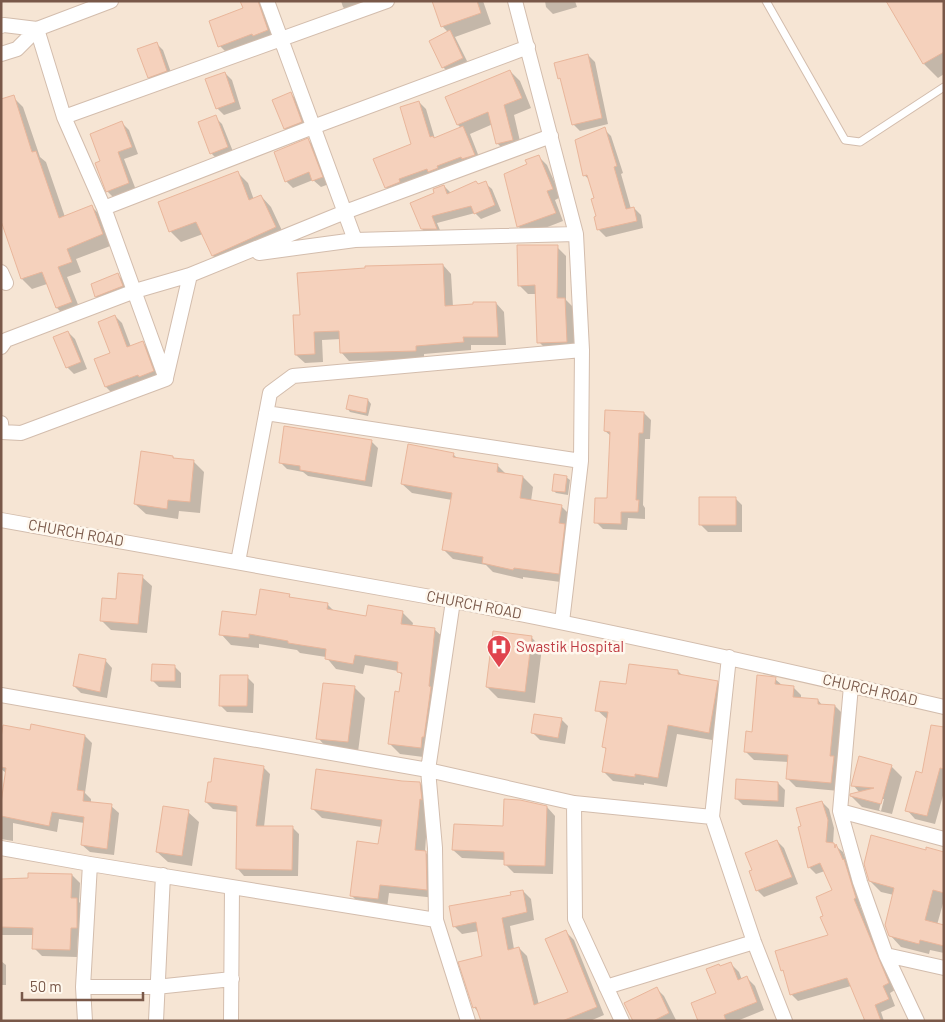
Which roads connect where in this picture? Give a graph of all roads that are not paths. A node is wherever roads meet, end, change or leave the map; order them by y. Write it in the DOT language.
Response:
graph roads {
  1 [pos="110,1"];
  2 [pos="267,1"];
  3 [pos="387,1"];
  4 [pos="515,1"];
  5 [pos="766,1"];
  6 [pos="1,26"];
  7 [pos="37,29"];
  8 [pos="280,38"];
  9 [pos="528,47"];
  10 [pos="1,54"];
  11 [pos="944,86"];
  12 [pos="64,117"];
  13 [pos="313,127"];
  14 [pos="551,136"];
  15 [pos="104,208"];
  16 [pos="345,212"];
  17 [pos="576,234"];
  18 [pos="355,240"];
  19 [pos="241,255"];
  20 [pos="190,275"];
  21 [pos="135,290"];
  22 [pos="1,347"];
  23 [pos="582,350"];
  24 [pos="166,379"];
  25 [pos="266,413"];
  26 [pos="1,423"];
  27 [pos="580,462"];
  28 [pos="1,520"];
  29 [pos="238,562"];
  30 [pos="453,601"];
  31 [pos="562,622"];
  32 [pos="729,657"];
  33 [pos="851,686"];
  34 [pos="1,695"];
  35 [pos="944,707"];
  36 [pos="428,770"];
  37 [pos="574,803"];
  38 [pos="840,811"];
  39 [pos="712,817"];
  40 [pos="944,839"];
  41 [pos="1,848"];
  42 [pos="90,864"];
  43 [pos="163,875"];
  44 [pos="232,887"];
  45 [pos="436,920"];
  46 [pos="754,942"];
  47 [pos="886,956"];
  48 [pos="944,968"];
  49 [pos="232,979"];
  50 [pos="83,987"];
  51 [pos="606,987"];
  52 [pos="156,988"];
  53 [pos="84,1021"];
  54 [pos="156,1021"];
  55 [pos="231,1021"];
  56 [pos="468,1021"];
  57 [pos="622,1021"];
  58 [pos="785,1021"];
  59 [pos="917,1021"];
  1 -- 7 [label="street"];
  2 -- 8 [label="street"];
  3 -- 8 [label="street"];
  4 -- 9 [label="street"];
  5 -- 11 [label="lane"];
  6 -- 7 [label="street"];
  7 -- 10 [label="street"];
  7 -- 12 [label="street"];
  8 -- 12 [label="street"];
  8 -- 13 [label="street"];
  9 -- 13 [label="street"];
  9 -- 14 [label="street"];
  12 -- 15 [label="street"];
  13 -- 15 [label="street"];
  13 -- 16 [label="street"];
  14 -- 16 [label="street"];
  14 -- 17 [label="street"];
  15 -- 21 [label="street"];
  16 -- 18 [label="street"];
  16 -- 19 [label="street"];
  17 -- 18 [label="street"];
  17 -- 23 [label="street"];
  18 -- 19 [label="street"];
  19 -- 20 [label="street"];
  20 -- 21 [label="street"];
  20 -- 24 [label="street"];
  21 -- 22 [label="street"];
  21 -- 24 [label="street"];
  23 -- 25 [label="street"];
  23 -- 27 [label="street"];
  24 -- 26 [label="street"];
  25 -- 27 [label="street"];
  25 -- 29 [label="street"];
  27 -- 31 [label="street"];
  28 -- 29 [label="street, CHURCH ROAD"];
  29 -- 30 [label="street, CHURCH ROAD"];
  30 -- 31 [label="street, CHURCH ROAD"];
  30 -- 36 [label="street"];
  31 -- 32 [label="street, CHURCH ROAD"];
  32 -- 33 [label="street, CHURCH ROAD"];
  32 -- 39 [label="street"];
  33 -- 35 [label="street, CHURCH ROAD"];
  33 -- 38 [label="street"];
  34 -- 36 [label="street"];
  36 -- 37 [label="street"];
  36 -- 45 [label="street"];
  37 -- 39 [label="street"];
  37 -- 51 [label="street"];
  38 -- 40 [label="street"];
  38 -- 47 [label="street"];
  39 -- 46 [label="street"];
  41 -- 42 [label="street"];
  42 -- 43 [label="street"];
  42 -- 50 [label="street"];
  43 -- 44 [label="street"];
  43 -- 52 [label="street"];
  44 -- 45 [label="street"];
  44 -- 49 [label="street"];
  45 -- 56 [label="street"];
  46 -- 51 [label="street"];
  46 -- 58 [label="street"];
  47 -- 48 [label="street"];
  47 -- 59 [label="street"];
  49 -- 52 [label="street"];
  49 -- 55 [label="street"];
  50 -- 52 [label="street"];
  50 -- 53 [label="street"];
  51 -- 57 [label="street"];
  52 -- 54 [label="street"];
}
